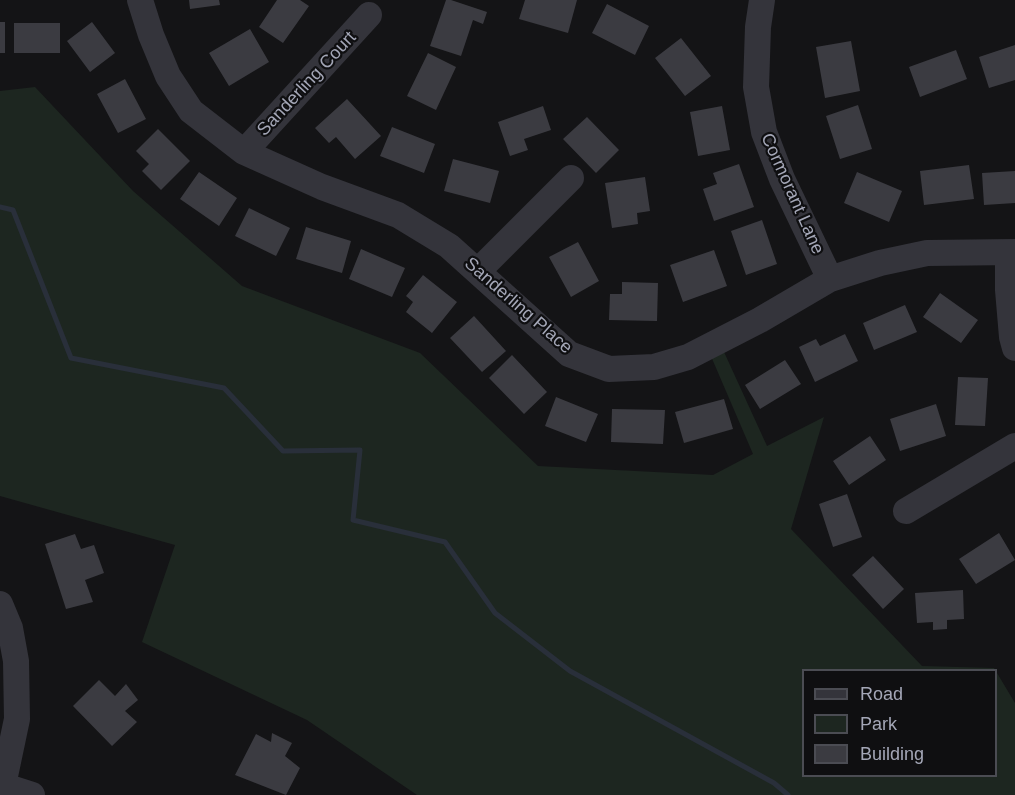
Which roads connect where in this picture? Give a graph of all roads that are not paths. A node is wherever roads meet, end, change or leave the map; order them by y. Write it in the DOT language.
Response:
graph roads {
  1 [pos="140,0"];
  2 [pos="762,0"];
  3 [pos="369,15"];
  4 [pos="244,152"];
  5 [pos="571,178"];
  6 [pos="1012,253"];
  7 [pos="478,272"];
  8 [pos="830,279"];
  9 [pos="1015,348"];
  10 [pos="1015,446"];
  11 [pos="906,510"];
  12 [pos="0,604"];
  13 [pos="2,790"];
  14 [pos="32,795"];
  1 -- 4 [label="street, Sanderling Place"];
  2 -- 8 [label="street, Cormorant Lane"];
  3 -- 4 [label="street, Sanderling Court"];
  4 -- 7 [label="street, Sanderling Place"];
  5 -- 7 [label="street"];
  6 -- 8 [label="street, Sanderling Place"];
  6 -- 9 [label="street"];
  7 -- 8 [label="street, Sanderling Place"];
  10 -- 11 [label="street"];
  12 -- 13 [label="street"];
  13 -- 14 [label="street"];
}
